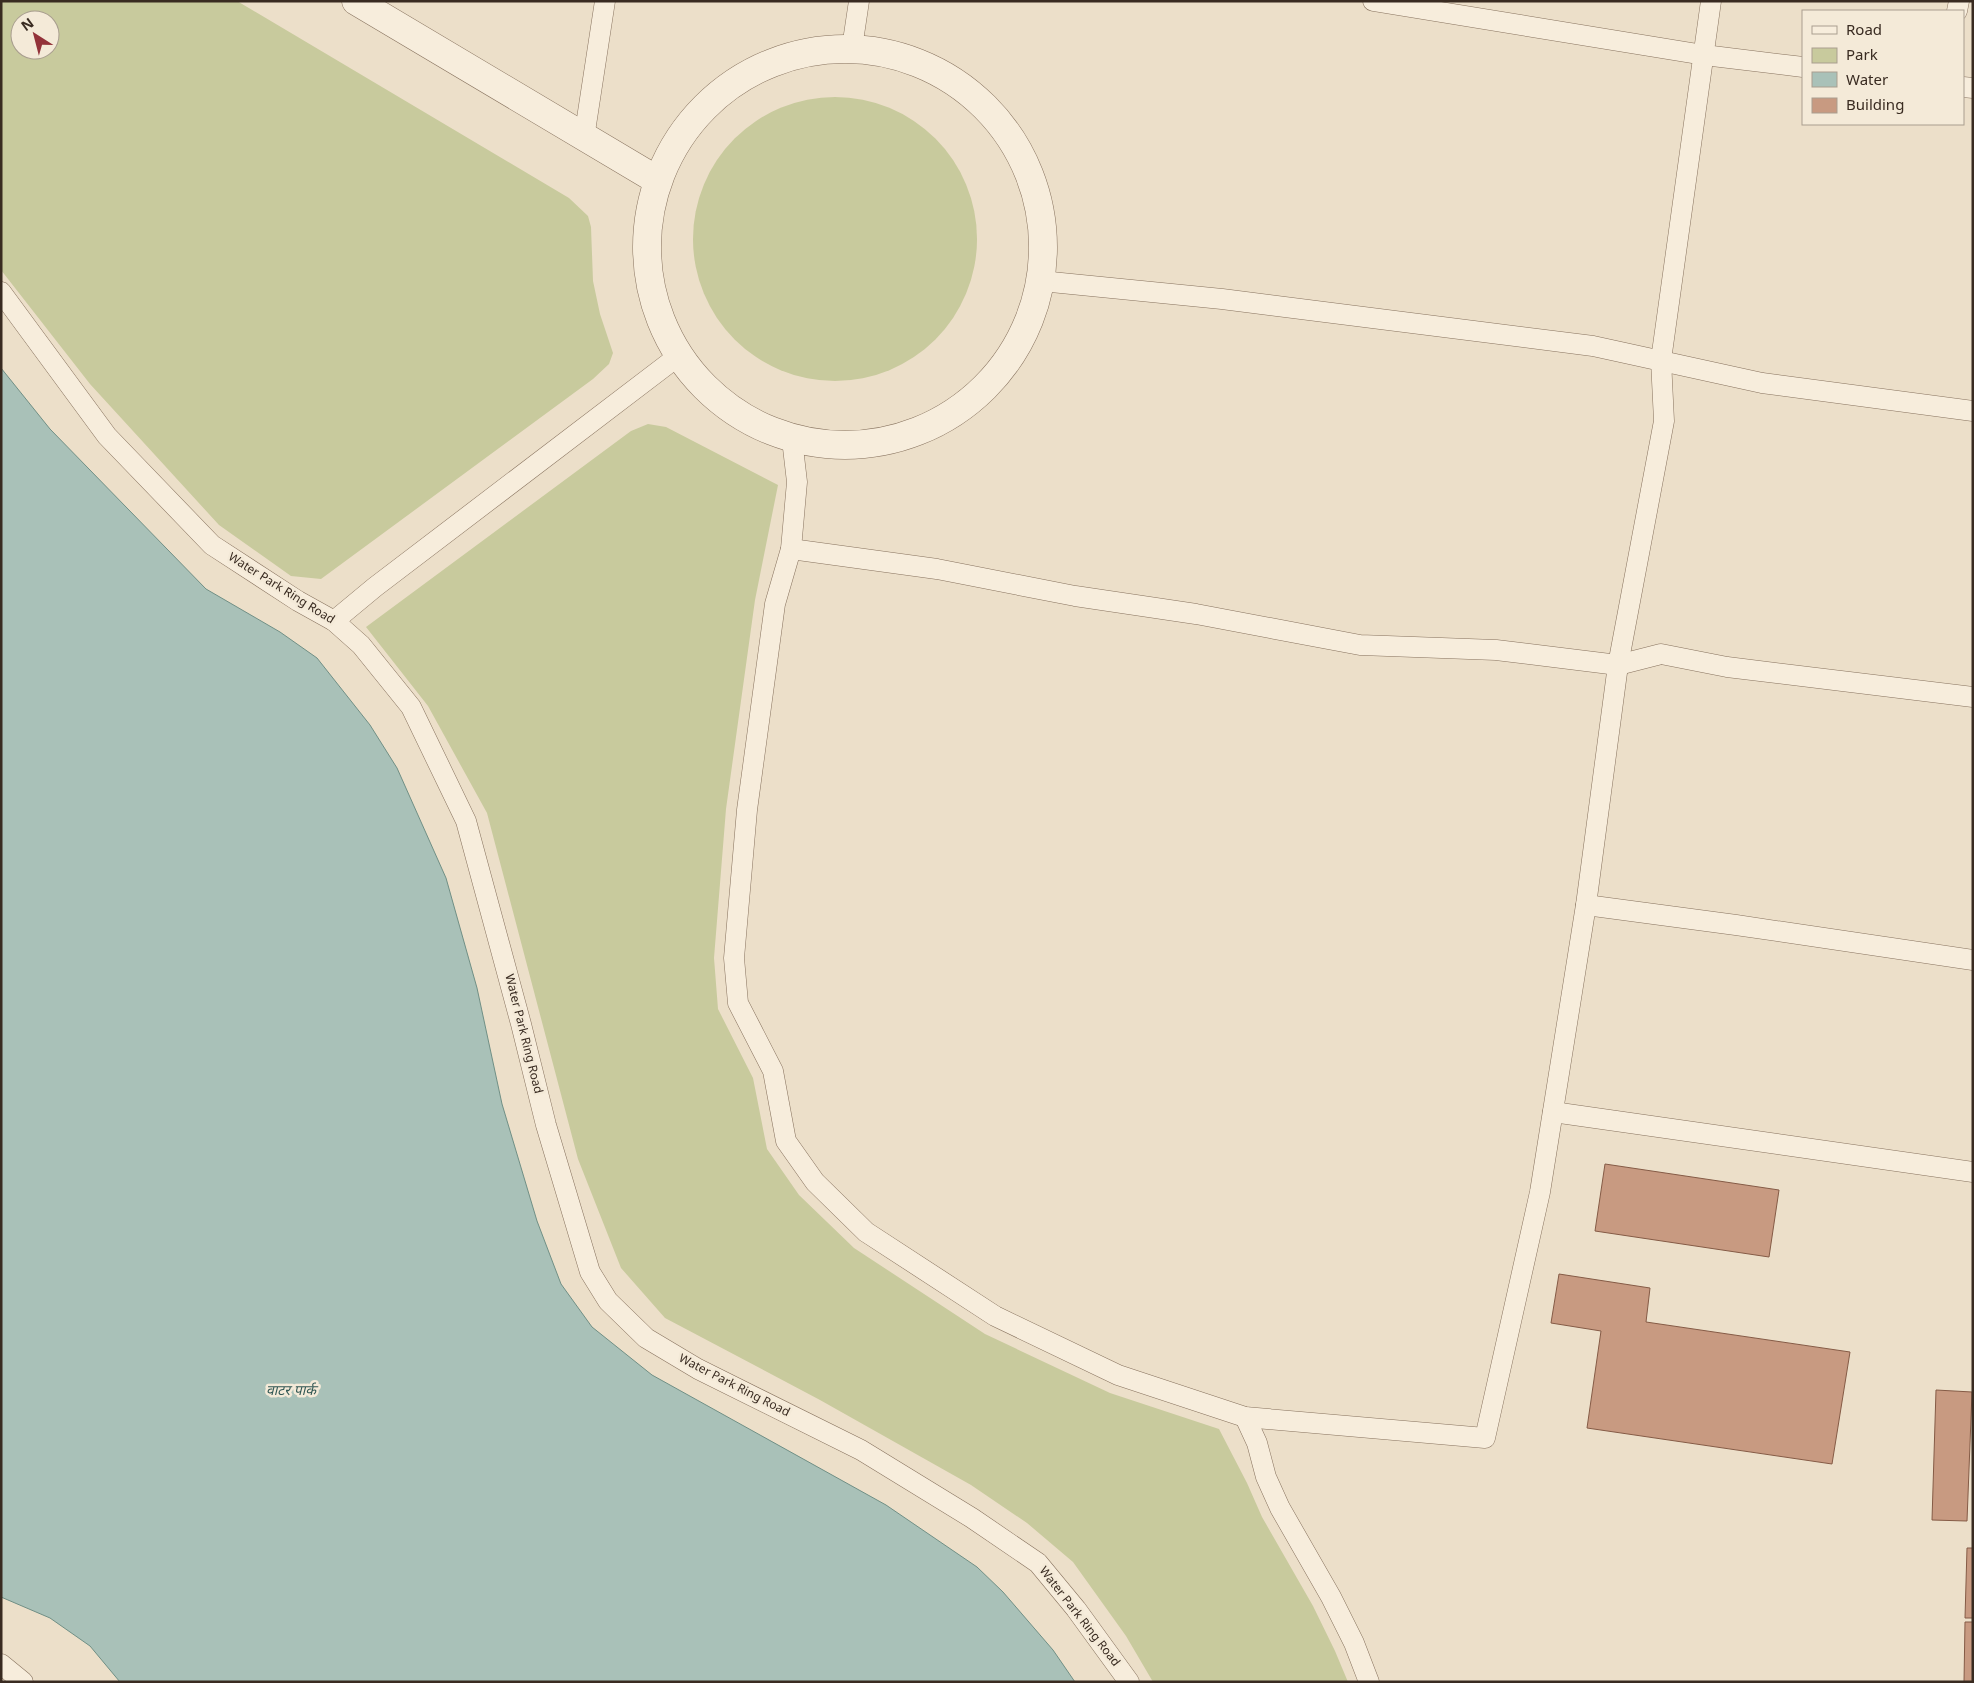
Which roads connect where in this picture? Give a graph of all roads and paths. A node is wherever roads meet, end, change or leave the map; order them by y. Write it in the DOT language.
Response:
graph roads {
  1 [pos="356,1"];
  2 [pos="605,1"];
  3 [pos="860,1"];
  4 [pos="1373,1"];
  5 [pos="1710,1"];
  6 [pos="852,48"];
  7 [pos="1704,55"];
  8 [pos="1802,67"];
  9 [pos="584,138"];
  10 [pos="657,180"];
  11 [pos="1042,281"];
  12 [pos="1,292"];
  13 [pos="677,357"];
  14 [pos="1661,360"];
  15 [pos="1973,411"];
  16 [pos="792,439"];
  17 [pos="791,549"];
  18 [pos="334,621"];
  19 [pos="1618,665"];
  20 [pos="1973,697"];
  21 [pos="1586,905"];
  22 [pos="1973,960"];
  23 [pos="1553,1112"];
  24 [pos="1973,1172"];
  25 [pos="1245,1417"];
  26 [pos="1,1664"];
  27 [pos="23,1682"];
  28 [pos="1129,1682"];
  29 [pos="1369,1682"];
  1 -- 9 [label="street"];
  2 -- 9 [label="lane"];
  3 -- 6 [label="lane"];
  4 -- 7 [label="lane"];
  5 -- 7 [label="lane"];
  6 -- 10 [label="street"];
  6 -- 11 [label="street"];
  7 -- 8 [label="lane"];
  7 -- 14 [label="lane"];
  9 -- 10 [label="street"];
  10 -- 13 [label="street"];
  11 -- 14 [label="lane"];
  11 -- 16 [label="street"];
  12 -- 18 [label="lane, Water Park Ring Road"];
  13 -- 16 [label="street"];
  13 -- 18 [label="lane"];
  14 -- 15 [label="lane"];
  14 -- 19 [label="lane"];
  16 -- 17 [label="lane"];
  17 -- 19 [label="lane"];
  17 -- 25 [label="lane"];
  18 -- 28 [label="lane, Water Park Ring Road"];
  19 -- 20 [label="lane"];
  19 -- 21 [label="lane"];
  21 -- 22 [label="lane"];
  21 -- 23 [label="lane"];
  23 -- 24 [label="lane"];
  23 -- 25 [label="lane"];
  25 -- 29 [label="lane"];
  26 -- 27 [label="lane"];
}
